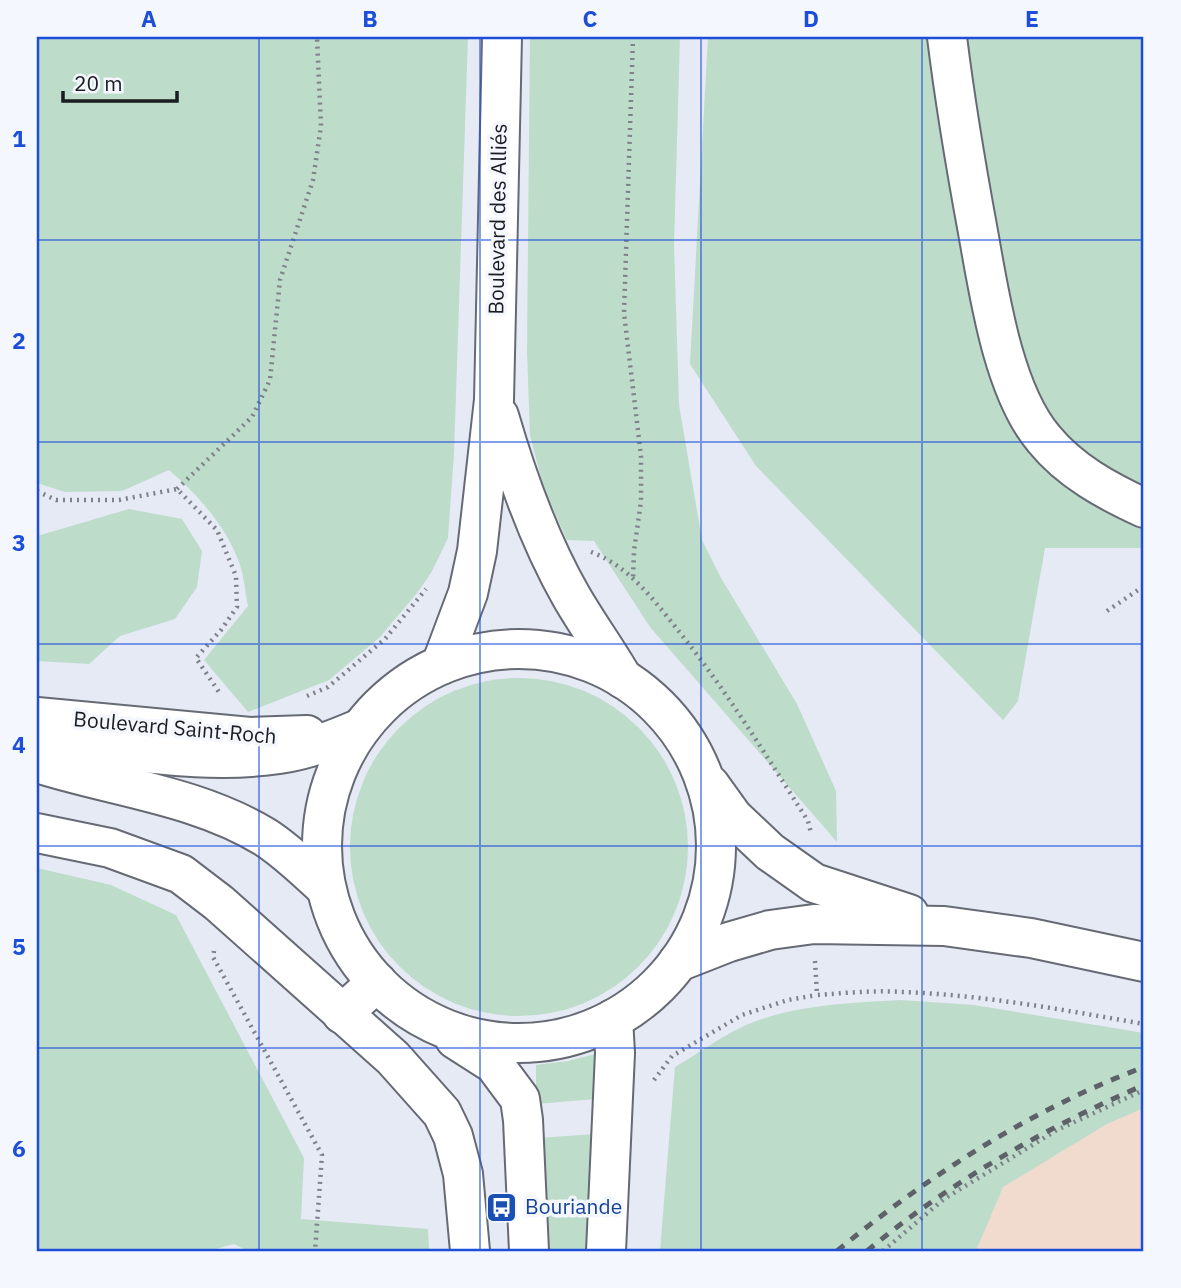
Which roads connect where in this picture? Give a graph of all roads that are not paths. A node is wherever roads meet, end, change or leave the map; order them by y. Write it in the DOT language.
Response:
graph roads {
  1 [pos="502,37"];
  2 [pos="947,37"];
  3 [pos="494,400"];
  4 [pos="1144,508"];
  5 [pos="441,665"];
  6 [pos="624,679"];
  7 [pos="37,717"];
  8 [pos="361,728"];
  9 [pos="37,742"];
  10 [pos="37,763"];
  11 [pos="705,780"];
  12 [pos="37,833"];
  13 [pos="326,888"];
  14 [pos="944,926"];
  15 [pos="678,962"];
  16 [pos="1144,962"];
  17 [pos="377,982"];
  18 [pos="342,1014"];
  19 [pos="421,1016"];
  20 [pos="613,1019"];
  21 [pos="470,1251"];
  22 [pos="529,1251"];
  23 [pos="606,1251"];
  1 -- 3 [label="main road, Boulevard des Alliés"];
  2 -- 4 [label="main road"];
  3 -- 5 [label="main road, Boulevard des Alliés"];
  3 -- 6 [label="main road, Boulevard des Alliés"];
  5 -- 6 [label="main road"];
  5 -- 8 [label="main road"];
  6 -- 11 [label="main road"];
  7 -- 8 [label="main road, Boulevard Saint-Roch"];
  8 -- 9 [label="main road, Boulevard Saint-Roch"];
  8 -- 13 [label="main road"];
  10 -- 13 [label="main road"];
  11 -- 14 [label="main road"];
  11 -- 15 [label="main road"];
  12 -- 18 [label="main road"];
  13 -- 17 [label="main road"];
  14 -- 15 [label="main road"];
  14 -- 16 [label="main road"];
  15 -- 20 [label="main road"];
  17 -- 18 [label="main road"];
  17 -- 19 [label="main road"];
  18 -- 21 [label="main road"];
  19 -- 20 [label="main road"];
  19 -- 22 [label="main road"];
  20 -- 23 [label="main road"];
}
